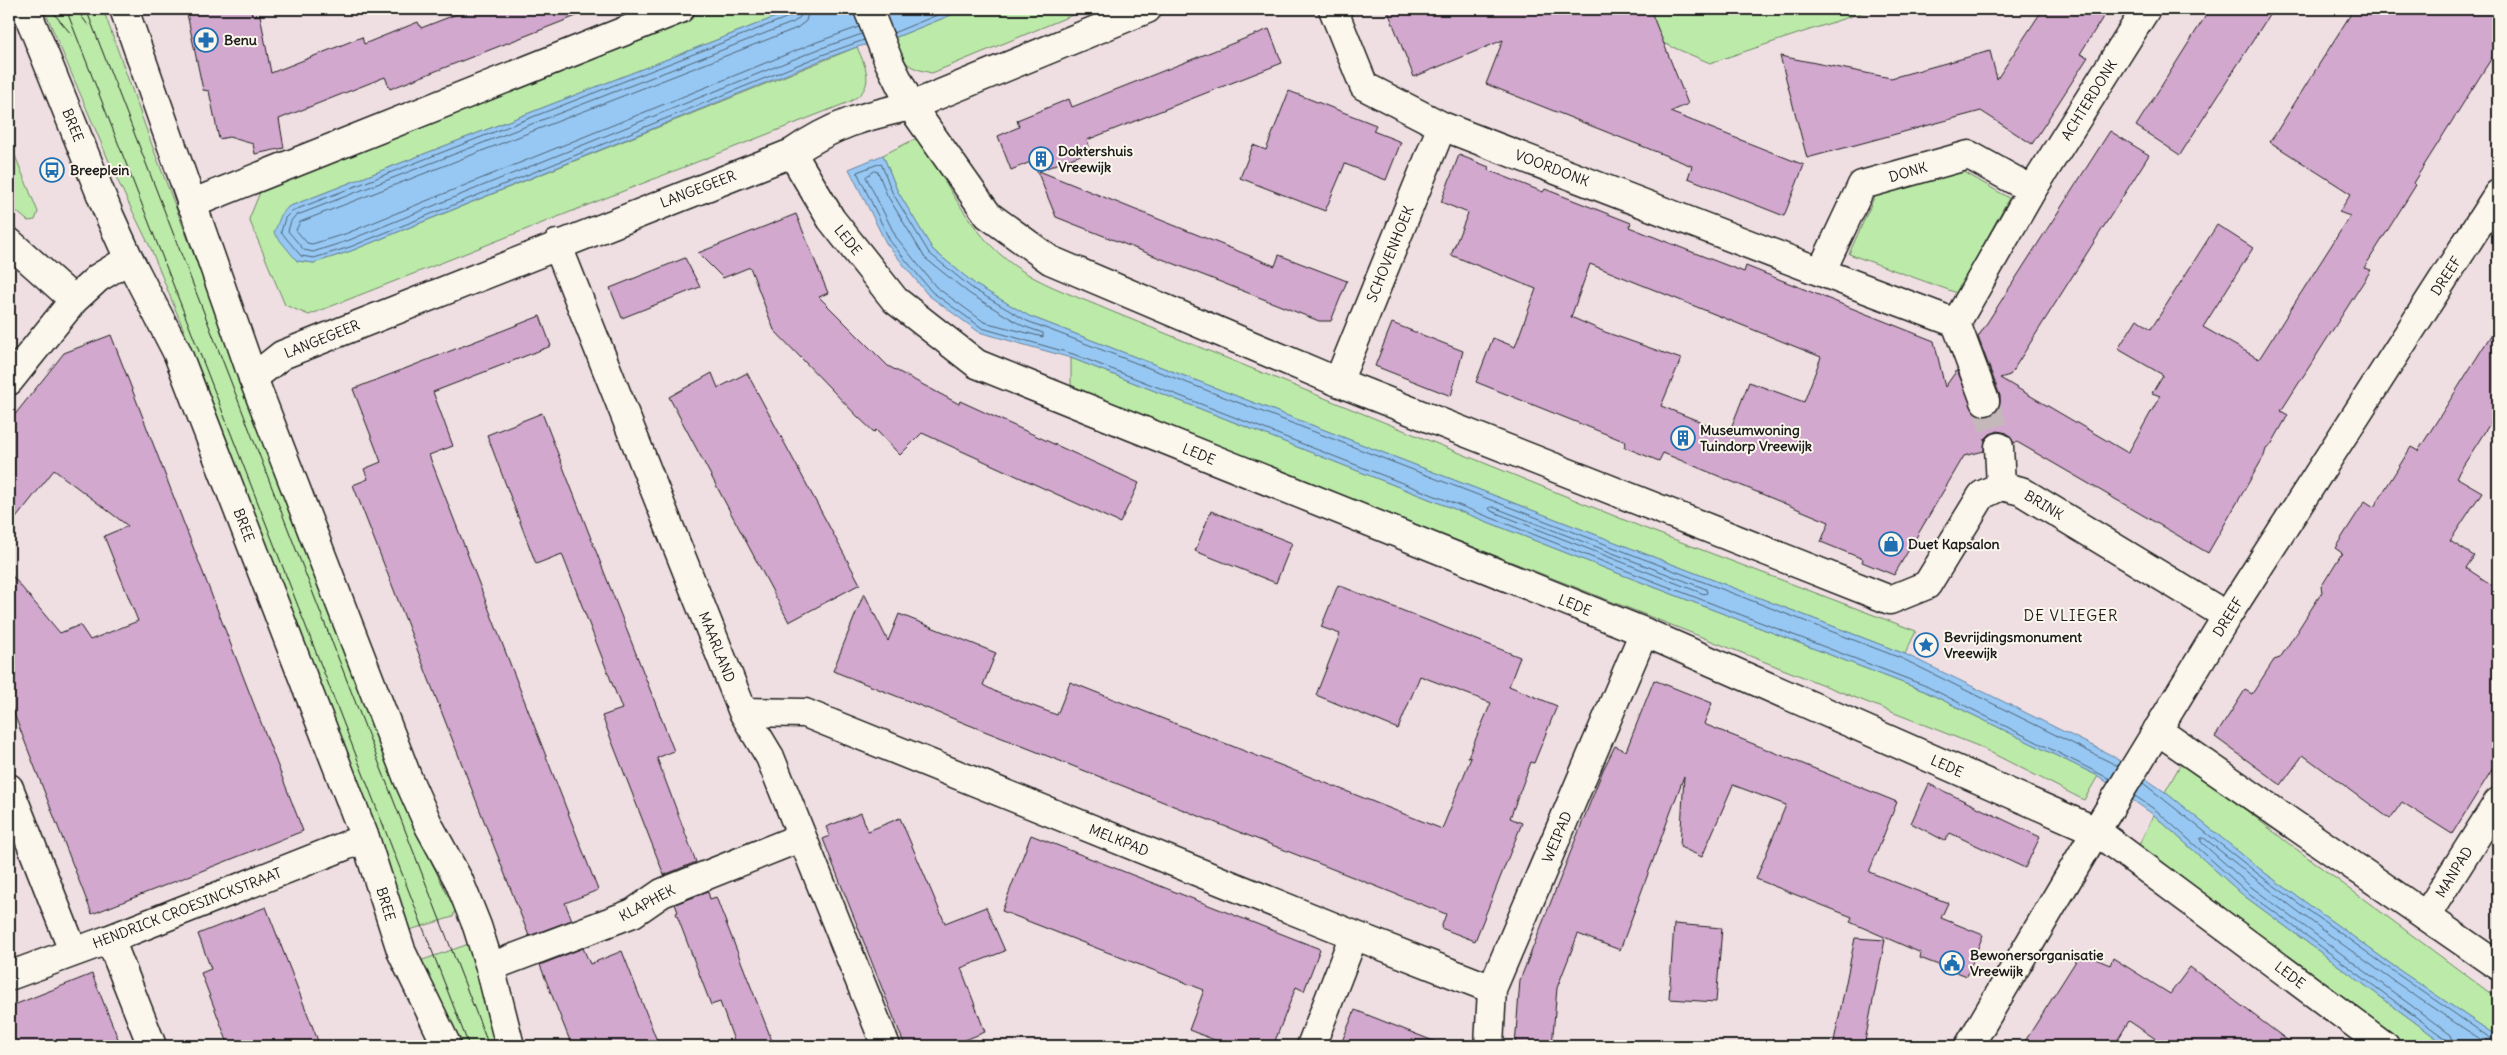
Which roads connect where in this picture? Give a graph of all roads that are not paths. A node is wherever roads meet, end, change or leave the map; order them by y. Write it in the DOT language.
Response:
graph roads {
  1 [pos="26,9"];
  2 [pos="124,9"];
  3 [pos="680,9"];
  4 [pos="868,9"];
  5 [pos="1147,9"];
  6 [pos="1333,9"];
  7 [pos="2146,9"];
  8 [pos="911,106"];
  9 [pos="1442,126"];
  10 [pos="792,152"];
  11 [pos="2032,190"];
  12 [pos="2498,194"];
  13 [pos="191,204"];
  14 [pos="9,242"];
  15 [pos="557,244"];
  16 [pos="129,260"];
  17 [pos="1821,272"];
  18 [pos="74,300"];
  19 [pos="1956,323"];
  20 [pos="253,378"];
  21 [pos="9,382"];
  22 [pos="1338,382"];
  23 [pos="1985,401"];
  24 [pos="1999,447"];
  25 [pos="2000,486"];
  26 [pos="2228,616"];
  27 [pos="1644,632"];
  28 [pos="742,712"];
  29 [pos="2157,730"];
  30 [pos="9,788"];
  31 [pos="2498,802"];
  32 [pos="2096,831"];
  33 [pos="802,836"];
  34 [pos="365,838"];
  35 [pos="2426,916"];
  36 [pos="1354,935"];
  37 [pos="110,939"];
  38 [pos="73,951"];
  39 [pos="2498,966"];
  40 [pos="490,967"];
  41 [pos="9,976"];
  42 [pos="1492,989"];
  43 [pos="152,1046"];
  44 [pos="447,1046"];
  45 [pos="510,1046"];
  46 [pos="886,1046"];
  47 [pos="1311,1046"];
  48 [pos="1489,1046"];
  49 [pos="1969,1046"];
  50 [pos="2385,1046"];
  1 -- 16 [label="street, BREE"];
  2 -- 13 [label="street"];
  3 -- 13 [label="street"];
  4 -- 8 [label="street"];
  5 -- 8 [label="street, LANGEGEER"];
  6 -- 9 [label="street, VOORDONK"];
  7 -- 11 [label="street, ACHTERDONK"];
  8 -- 10 [label="street, LANGEGEER"];
  8 -- 22 [label="street"];
  9 -- 17 [label="street, VOORDONK"];
  9 -- 22 [label="street, SCHOVENHOEK"];
  10 -- 15 [label="street, LANGEGEER"];
  10 -- 27 [label="street, LEDE"];
  11 -- 17 [label="street, DONK"];
  11 -- 19 [label="street"];
  12 -- 26 [label="street, DREEF"];
  13 -- 20 [label="street"];
  14 -- 18 [label="street"];
  15 -- 20 [label="street, LANGEGEER"];
  15 -- 28 [label="street, MAARLAND"];
  16 -- 18 [label="street"];
  16 -- 34 [label="street, BREE"];
  17 -- 19 [label="street"];
  18 -- 21 [label="street"];
  19 -- 23 [label="street"];
  20 -- 40 [label="street"];
  22 -- 25 [label="street"];
  24 -- 25 [label="street"];
  25 -- 26 [label="street, BRINK"];
  26 -- 29 [label="street, DREEF"];
  27 -- 32 [label="street, LEDE"];
  27 -- 42 [label="street, WEIPAD"];
  28 -- 33 [label="street, MAARLAND"];
  28 -- 36 [label="street, MELKPAD"];
  29 -- 32 [label="street, DREEF"];
  29 -- 35 [label="street"];
  30 -- 38 [label="street"];
  31 -- 35 [label="street, MANPAD"];
  32 -- 49 [label="street, DREEF"];
  32 -- 50 [label="street, LEDE"];
  33 -- 40 [label="street, KLAPHEK"];
  33 -- 46 [label="street, MAARLAND"];
  34 -- 37 [label="street, HENDRICK CROESINCKSTRAAT"];
  34 -- 44 [label="street, BREE"];
  35 -- 39 [label="street"];
  36 -- 42 [label="street, MELKPAD"];
  36 -- 47 [label="street"];
  37 -- 38 [label="street, HENDRICK CROESINCKSTRAAT"];
  37 -- 43 [label="street"];
  38 -- 41 [label="street, HENDRICK CROESINCKSTRAAT"];
  40 -- 45 [label="street"];
  42 -- 48 [label="street, WEIPAD"];
}
